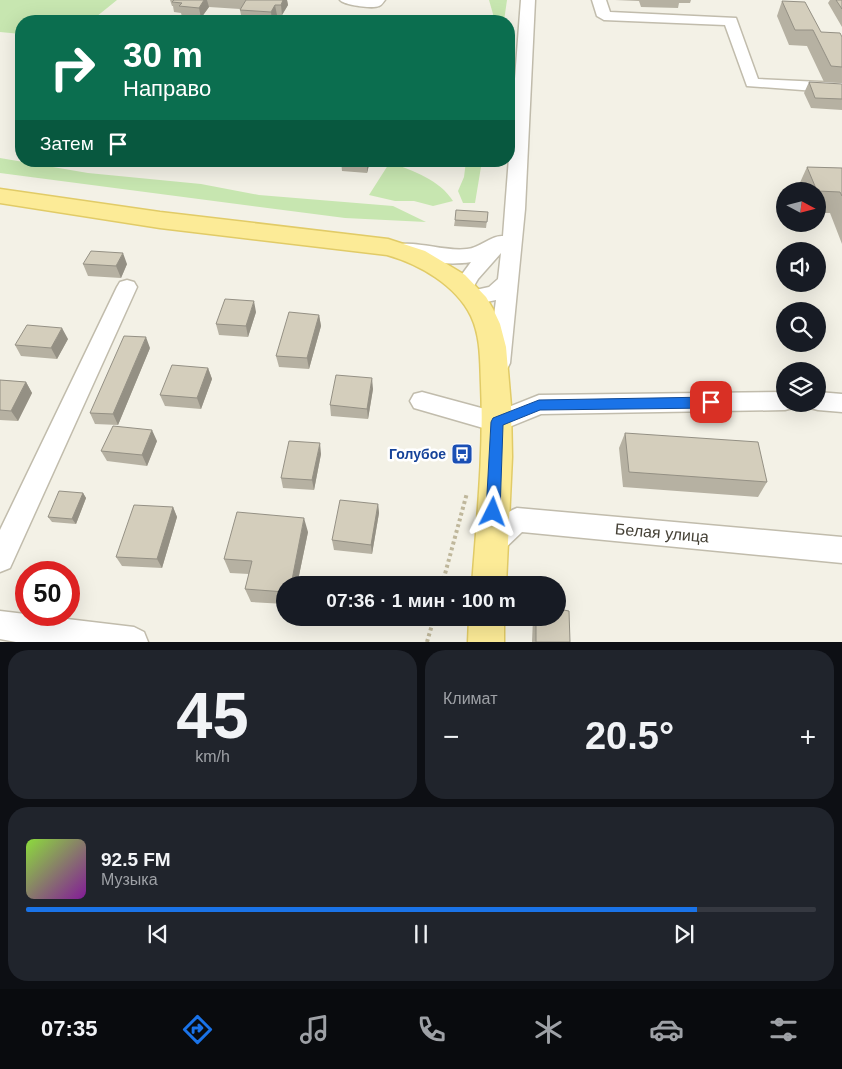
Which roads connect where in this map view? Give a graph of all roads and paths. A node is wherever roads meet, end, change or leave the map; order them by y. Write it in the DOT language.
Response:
graph roads {
  1 [pos="347,0"];
  2 [pos="378,0"];
  3 [pos="528,0"];
  4 [pos="599,0"];
  5 [pos="842,88"];
  6 [pos="0,196"];
  7 [pos="515,213"];
  8 [pos="501,242"];
  9 [pos="391,248"];
  10 [pos="508,282"];
  11 [pos="127,287"];
  12 [pos="467,293"];
  13 [pos="422,401"];
  14 [pos="776,401"];
  15 [pos="826,401"];
  16 [pos="842,403"];
  17 [pos="497,408"];
  18 [pos="467,493"];
  19 [pos="492,543"];
  20 [pos="842,550"];
  21 [pos="0,559"];
  22 [pos="444,576"];
  23 [pos="490,576"];
  24 [pos="0,625"];
  25 [pos="432,626"];
  26 [pos="487,626"];
  27 [pos="134,642"];
  28 [pos="427,642"];
  29 [pos="486,642"];
  1 -- 2 [label="street"];
  3 -- 7 [label="street"];
  4 -- 5 [label="street"];
  6 -- 9 [label="main road"];
  7 -- 8 [label="street"];
  7 -- 10 [label="street"];
  8 -- 9 [label="street"];
  8 -- 12 [label="street"];
  9 -- 12 [label="main road"];
  10 -- 12 [label="street"];
  10 -- 17 [label="street"];
  11 -- 21 [label="street"];
  12 -- 17 [label="main road"];
  13 -- 17 [label="street"];
  14 -- 17 [label="street"];
  15 -- 16 [label="street"];
  17 -- 19 [label="main road"];
  18 -- 22 [label="path"];
  19 -- 20 [label="street, Белая улица"];
  19 -- 23 [label="main road"];
  24 -- 27 [label="street"];
  25 -- 28 [label="path"];
  26 -- 29 [label="main road"];
}
